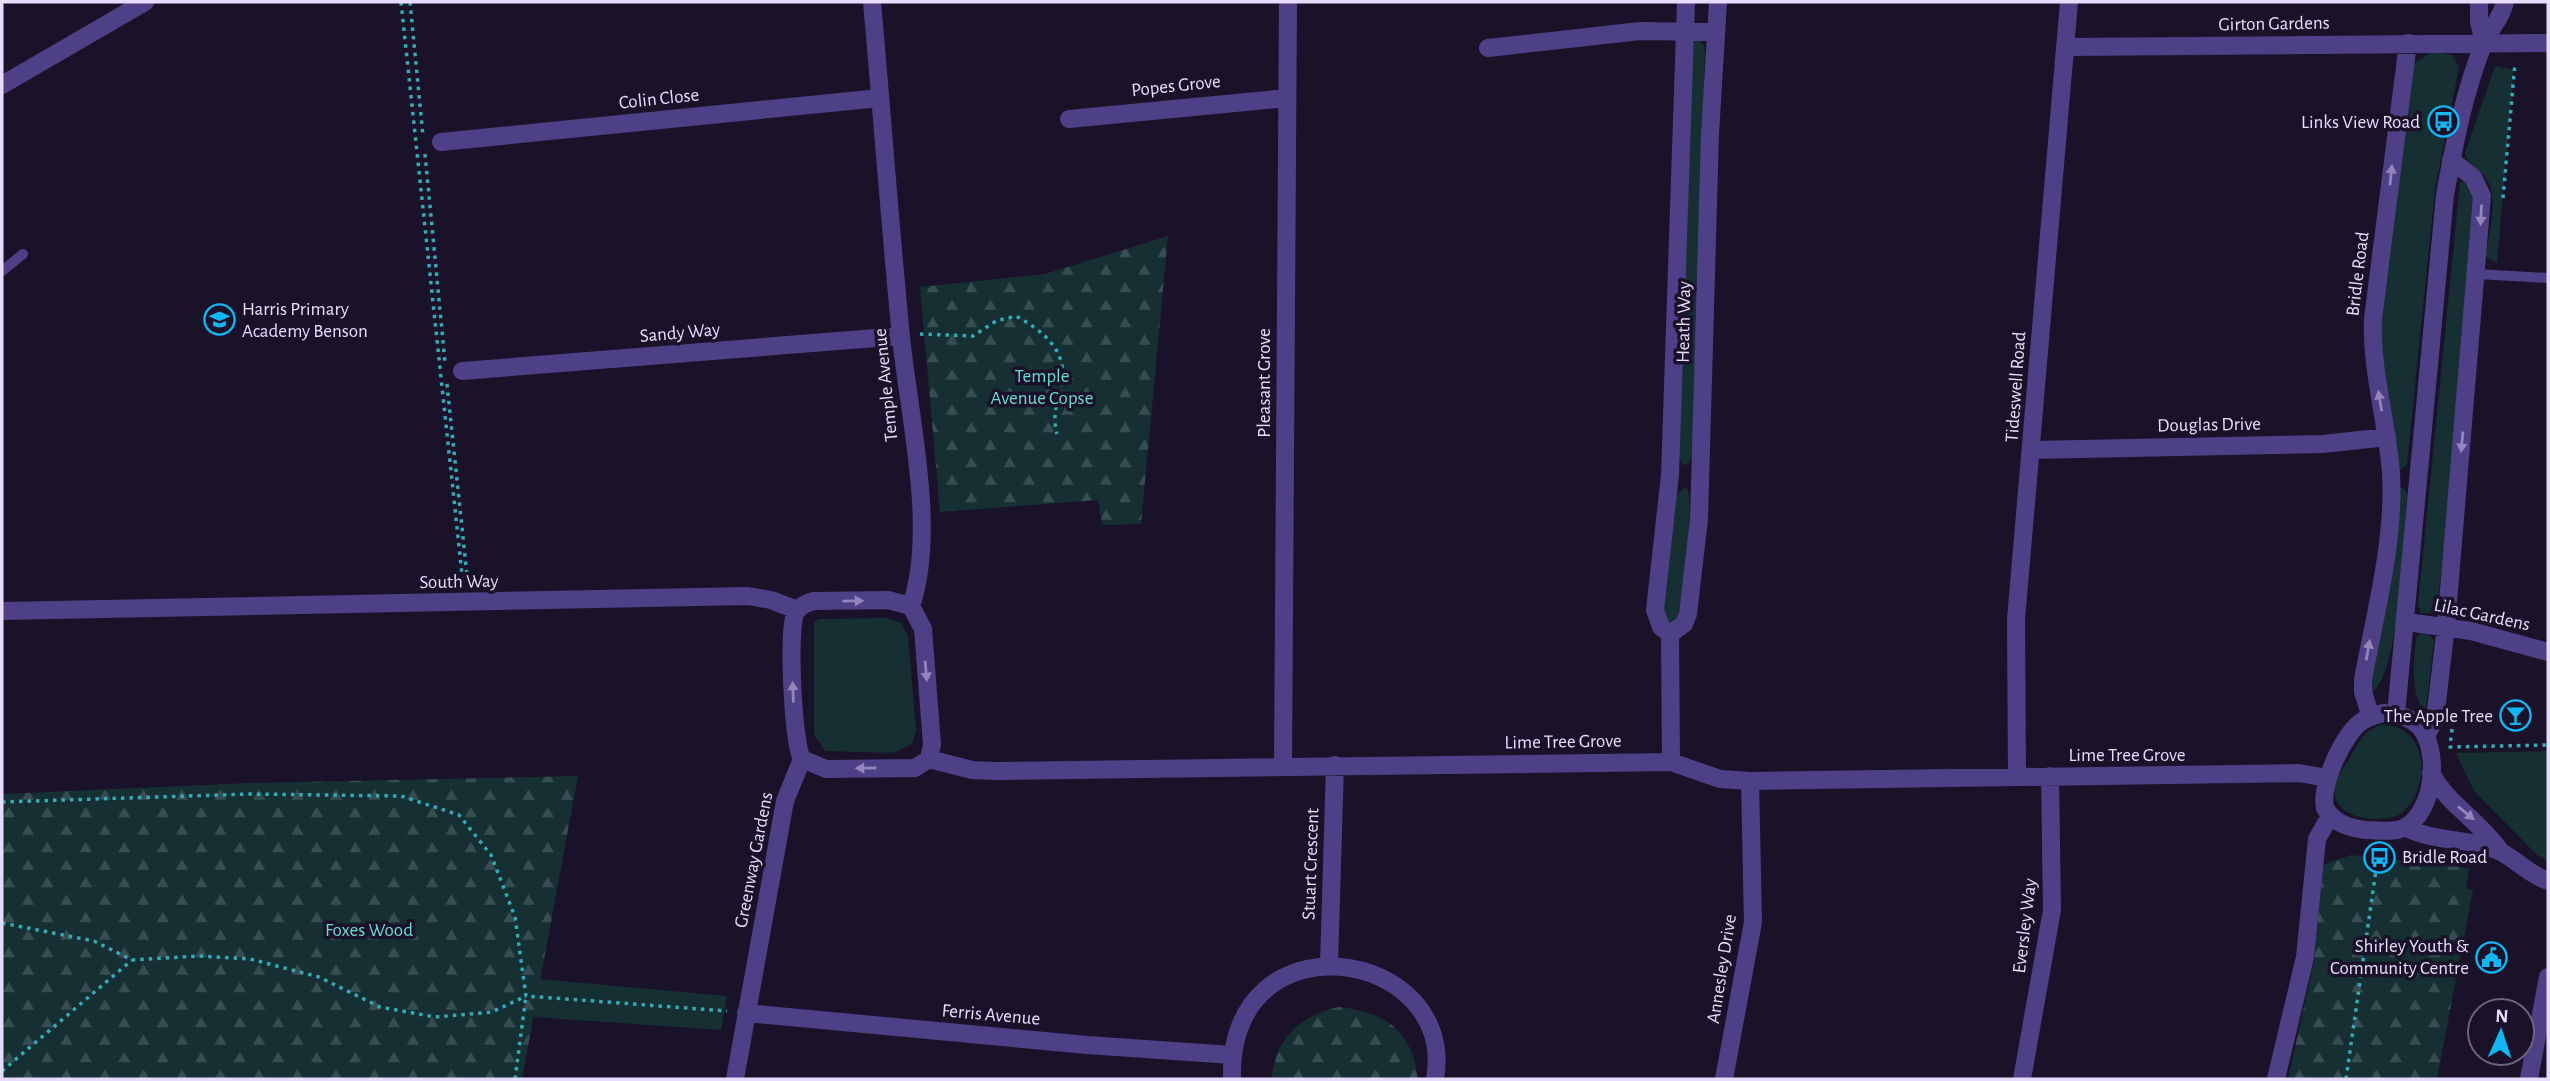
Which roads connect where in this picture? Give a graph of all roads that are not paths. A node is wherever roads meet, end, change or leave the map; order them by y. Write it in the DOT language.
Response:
graph roads {
  1 [pos="145,2"];
  2 [pos="872,2"];
  3 [pos="1288,2"];
  4 [pos="1686,2"];
  5 [pos="1718,2"];
  6 [pos="2069,2"];
  7 [pos="2479,2"];
  8 [pos="2505,2"];
  9 [pos="1685,30"];
  10 [pos="1716,32"];
  11 [pos="2408,43"];
  12 [pos="2484,43"];
  13 [pos="2548,43"];
  14 [pos="2066,47"];
  15 [pos="1488,48"];
  16 [pos="2,85"];
  17 [pos="880,98"];
  18 [pos="1287,98"];
  19 [pos="1069,119"];
  20 [pos="441,142"];
  21 [pos="2451,160"];
  22 [pos="23,254"];
  23 [pos="2,271"];
  24 [pos="2477,274"];
  25 [pos="2548,278"];
  26 [pos="901,335"];
  27 [pos="462,370"];
  28 [pos="2386,437"];
  29 [pos="2032,450"];
  30 [pos="1670,475"];
  31 [pos="1701,477"];
  32 [pos="911,606"];
  33 [pos="797,610"];
  34 [pos="2,611"];
  35 [pos="2407,622"];
  36 [pos="2446,626"];
  37 [pos="1670,634"];
  38 [pos="2548,652"];
  39 [pos="2396,714"];
  40 [pos="2371,717"];
  41 [pos="2426,736"];
  42 [pos="802,759"];
  43 [pos="929,759"];
  44 [pos="1671,762"];
  45 [pos="1283,765"];
  46 [pos="1335,765"];
  47 [pos="2431,773"];
  48 [pos="2017,776"];
  49 [pos="2050,776"];
  50 [pos="2327,778"];
  51 [pos="1751,781"];
  52 [pos="2330,816"];
  53 [pos="2405,827"];
  54 [pos="2501,852"];
  55 [pos="2548,881"];
  56 [pos="1329,965"];
  57 [pos="2548,977"];
  58 [pos="746,1013"];
  59 [pos="1232,1055"];
  60 [pos="735,1079"];
  61 [pos="1232,1079"];
  62 [pos="1435,1079"];
  63 [pos="1724,1079"];
  64 [pos="2022,1079"];
  65 [pos="2276,1079"];
  66 [pos="2529,1079"];
  1 -- 16 [label="street"];
  2 -- 17 [label="street, Temple Avenue"];
  3 -- 18 [label="street, Pleasant Grove"];
  4 -- 9 [label="street, Heath Way"];
  5 -- 10 [label="street, Heath Way"];
  6 -- 14 [label="street, Tideswell Road"];
  7 -- 12 [label="street"];
  8 -- 12 [label="street"];
  9 -- 10 [label="street"];
  9 -- 15 [label="street"];
  9 -- 30 [label="street, Heath Way"];
  10 -- 31 [label="street, Heath Way"];
  11 -- 12 [label="street, Girton Gardens"];
  11 -- 14 [label="street, Girton Gardens"];
  28 -- 11 [label="street, Bridle Road, one-way"];
  12 -- 13 [label="street"];
  12 -- 21 [label="street"];
  14 -- 29 [label="street, Tideswell Road"];
  17 -- 20 [label="street, Colin Close"];
  17 -- 26 [label="street, Temple Avenue"];
  18 -- 19 [label="street, Popes Grove"];
  18 -- 45 [label="street, Pleasant Grove"];
  21 -- 24 [label="street, one-way"];
  21 -- 35 [label="street"];
  22 -- 23 [label="lane"];
  24 -- 25 [label="lane"];
  24 -- 36 [label="street, one-way"];
  26 -- 27 [label="street, Sandy Way"];
  26 -- 32 [label="street, Temple Avenue"];
  28 -- 29 [label="street, Douglas Drive"];
  40 -- 28 [label="street, Bridle Road, one-way"];
  29 -- 48 [label="street, Tideswell Road"];
  30 -- 31 [label="street"];
  30 -- 37 [label="street, Heath Way"];
  31 -- 37 [label="street, Heath Way"];
  33 -- 32 [label="street, one-way"];
  32 -- 43 [label="street, one-way"];
  33 -- 34 [label="street, South Way"];
  42 -- 33 [label="street, one-way"];
  35 -- 36 [label="street, Lilac Gardens"];
  35 -- 39 [label="street"];
  36 -- 38 [label="street, Lilac Gardens"];
  36 -- 41 [label="street"];
  37 -- 44 [label="street, Heath Way"];
  39 -- 40 [label="street"];
  39 -- 41 [label="street"];
  40 -- 50 [label="street"];
  41 -- 47 [label="street"];
  43 -- 42 [label="street, one-way"];
  42 -- 58 [label="street, Greenway Gardens"];
  43 -- 45 [label="street, Lime Tree Grove"];
  44 -- 46 [label="street, Lime Tree Grove"];
  44 -- 51 [label="street, Lime Tree Grove"];
  45 -- 46 [label="street, Lime Tree Grove"];
  46 -- 56 [label="street, Stuart Crescent"];
  47 -- 53 [label="street"];
  47 -- 54 [label="street, one-way"];
  48 -- 49 [label="street, Lime Tree Grove"];
  48 -- 51 [label="street, Lime Tree Grove"];
  49 -- 50 [label="street, Lime Tree Grove"];
  49 -- 64 [label="street, Eversley Way"];
  50 -- 52 [label="street"];
  51 -- 63 [label="street, Annesley Drive"];
  52 -- 53 [label="street"];
  52 -- 65 [label="street"];
  53 -- 54 [label="street"];
  54 -- 55 [label="street"];
  56 -- 59 [label="street"];
  56 -- 62 [label="street"];
  57 -- 66 [label="street"];
  58 -- 59 [label="street, Ferris Avenue"];
  58 -- 60 [label="street, Greenway Gardens"];
  59 -- 61 [label="street"];
}
